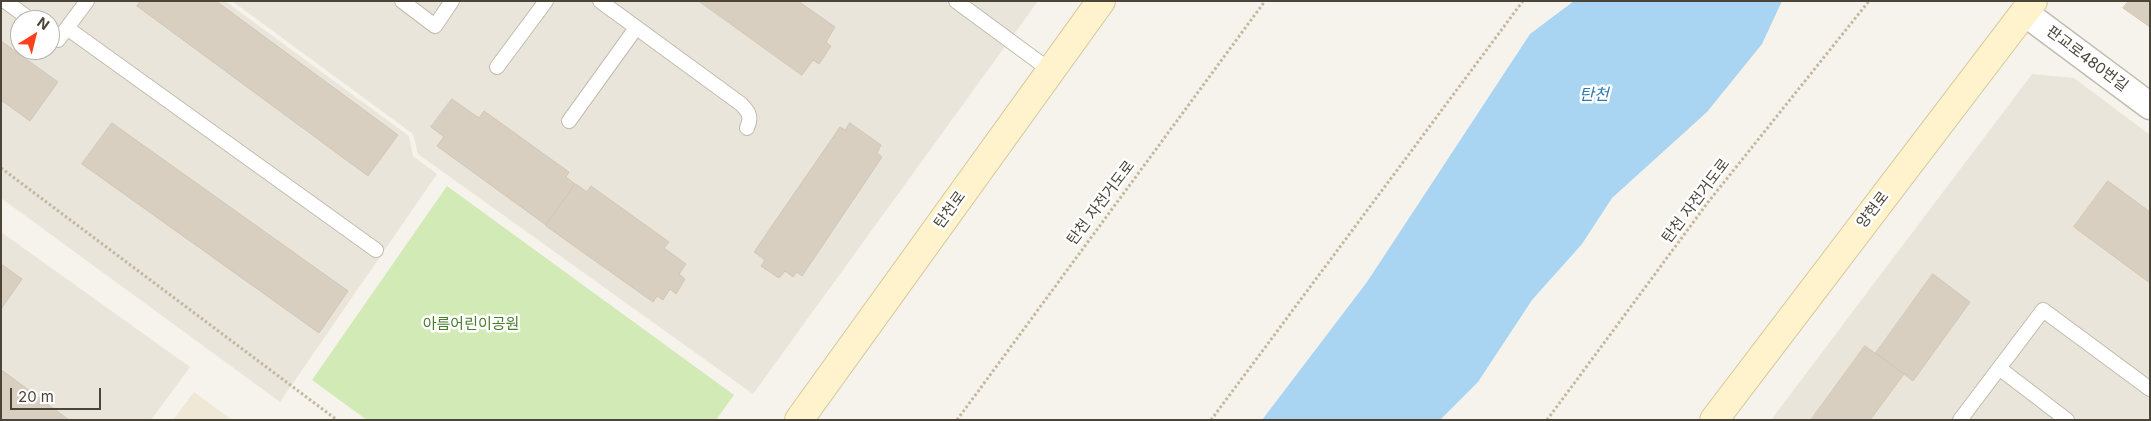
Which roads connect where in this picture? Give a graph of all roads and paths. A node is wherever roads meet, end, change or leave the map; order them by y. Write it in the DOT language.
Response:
graph roads {
  1 [pos="5,1"];
  2 [pos="87,1"];
  3 [pos="402,1"];
  4 [pos="452,1"];
  5 [pos="546,1"];
  6 [pos="600,1"];
  7 [pos="956,1"];
  8 [pos="1101,1"];
  9 [pos="1265,1"];
  10 [pos="1523,1"];
  11 [pos="1869,1"];
  12 [pos="2029,7"];
  13 [pos="17,10"];
  14 [pos="68,28"];
  15 [pos="636,28"];
  16 [pos="60,38"];
  17 [pos="497,67"];
  18 [pos="1051,71"];
  19 [pos="2150,106"];
  20 [pos="569,120"];
  21 [pos="747,128"];
  22 [pos="1,168"];
  23 [pos="376,250"];
  24 [pos="2000,368"];
  25 [pos="2150,389"];
  26 [pos="337,420"];
  27 [pos="799,420"];
  28 [pos="956,420"];
  29 [pos="1211,420"];
  30 [pos="1547,420"];
  31 [pos="1714,420"];
  32 [pos="1960,420"];
  33 [pos="2067,420"];
  1 -- 13 [label="lane"];
  2 -- 14 [label="lane"];
  3 -- 4 [label="lane"];
  5 -- 17 [label="lane"];
  6 -- 15 [label="lane"];
  7 -- 18 [label="lane"];
  8 -- 18 [label="main road, 탄천로"];
  9 -- 28 [label="path, 탄천 자전거도로"];
  10 -- 29 [label="path"];
  11 -- 30 [label="path, 탄천 자전거도로"];
  12 -- 19 [label="street, 판교로480번길"];
  12 -- 31 [label="main road, 양현로"];
  14 -- 16 [label="lane"];
  14 -- 23 [label="lane"];
  15 -- 20 [label="lane"];
  15 -- 21 [label="lane"];
  18 -- 27 [label="main road, 탄천로"];
  22 -- 26 [label="path"];
  24 -- 25 [label="lane"];
  24 -- 32 [label="lane"];
  24 -- 33 [label="lane"];
}
